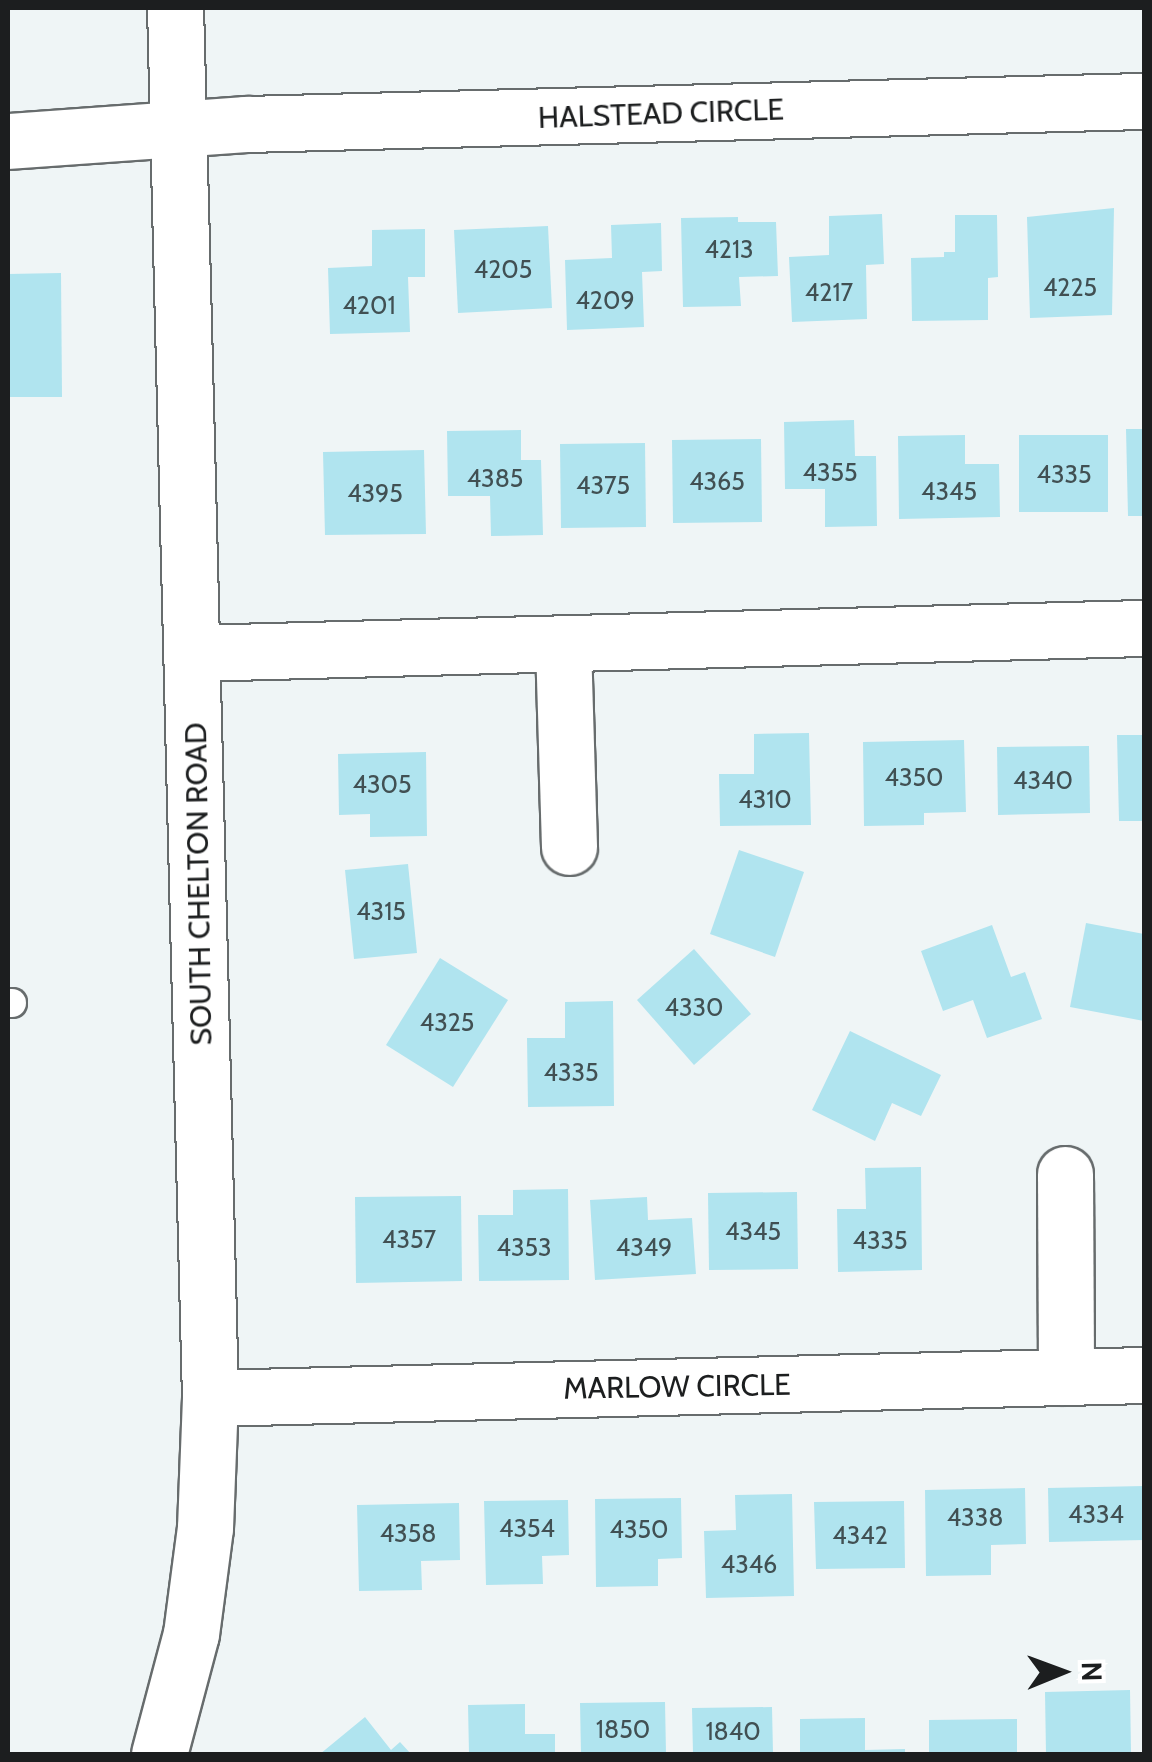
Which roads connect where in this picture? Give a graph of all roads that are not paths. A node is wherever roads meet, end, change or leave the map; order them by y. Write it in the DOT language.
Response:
graph roads {
  1 [pos="175,8"];
  2 [pos="1144,101"];
  3 [pos="178,130"];
  4 [pos="20,141"];
  5 [pos="1144,628"];
  6 [pos="563,644"];
  7 [pos="194,653"];
  8 [pos="569,847"];
  9 [pos="1065,1174"];
  10 [pos="1144,1375"];
  11 [pos="1066,1378"];
  12 [pos="210,1398"];
  13 [pos="159,1754"];
  1 -- 3 [label="street, SOUTH CHELTON ROAD"];
  2 -- 3 [label="street, HALSTEAD CIRCLE"];
  3 -- 4 [label="street, HALSTEAD CIRCLE"];
  3 -- 7 [label="street, SOUTH CHELTON ROAD"];
  5 -- 6 [label="street"];
  6 -- 7 [label="street"];
  6 -- 8 [label="street"];
  7 -- 12 [label="street, SOUTH CHELTON ROAD"];
  9 -- 11 [label="street"];
  10 -- 11 [label="street, MARLOW CIRCLE"];
  11 -- 12 [label="street, MARLOW CIRCLE"];
  12 -- 13 [label="street, SOUTH CHELTON ROAD"];
}
